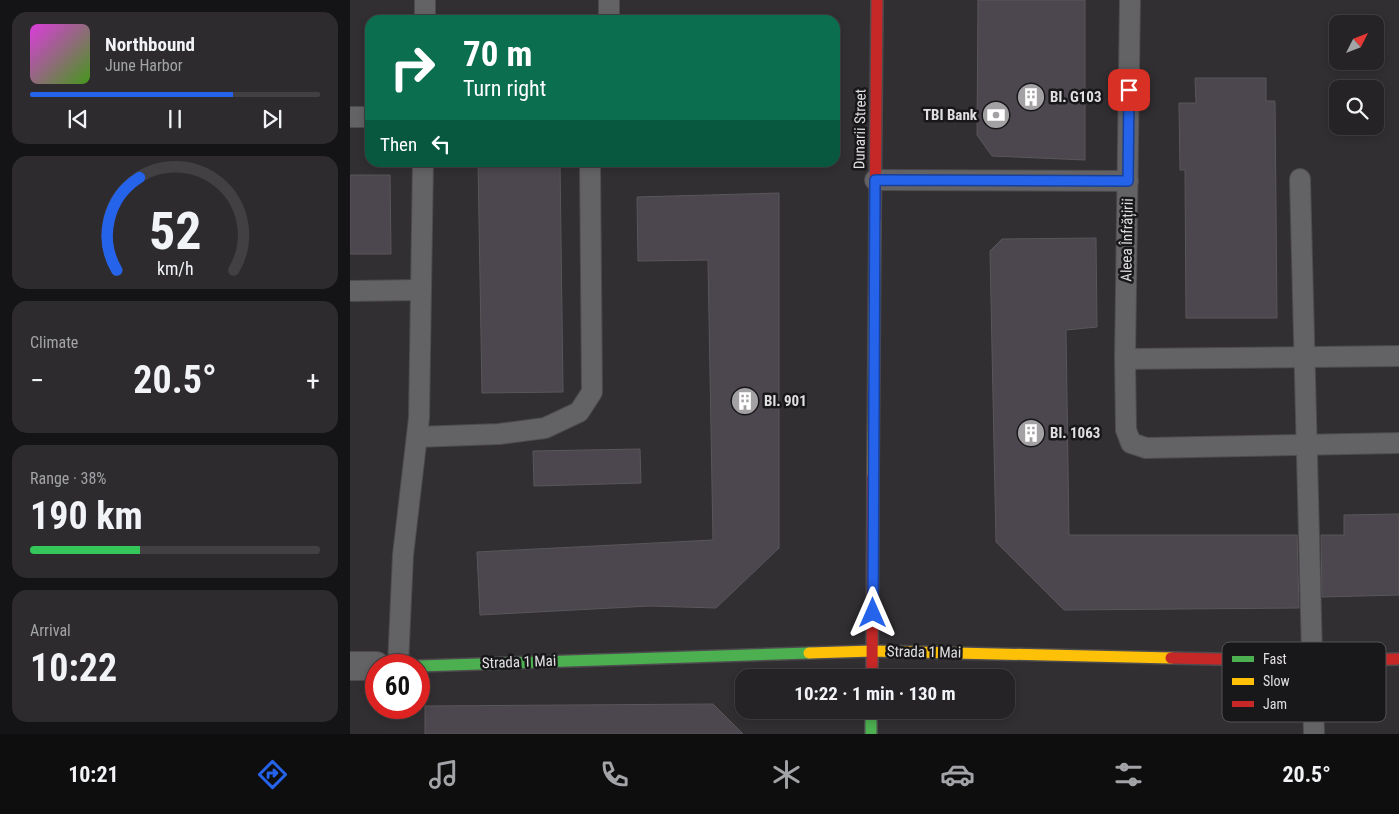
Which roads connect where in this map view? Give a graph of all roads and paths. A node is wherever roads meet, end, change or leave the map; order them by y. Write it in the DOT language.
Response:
graph roads {
  1 [pos="425,0"];
  2 [pos="610,0"];
  3 [pos="877,0"];
  4 [pos="1130,0"];
  5 [pos="425,15"];
  6 [pos="610,15"];
  7 [pos="350,117"];
  8 [pos="365,117"];
  9 [pos="422,167"];
  10 [pos="590,167"];
  11 [pos="1300,179"];
  12 [pos="875,180"];
  13 [pos="1128,181"];
  14 [pos="420,290"];
  15 [pos="350,291"];
  16 [pos="1305,356"];
  17 [pos="1399,356"];
  18 [pos="1126,359"];
  19 [pos="416,438"];
  20 [pos="1399,443"];
  21 [pos="1307,444"];
  22 [pos="1312,642"];
  23 [pos="872,652"];
  24 [pos="398,654"];
  25 [pos="1222,659"];
  26 [pos="1386,659"];
  27 [pos="1399,659"];
  28 [pos="350,666"];
  29 [pos="365,666"];
  30 [pos="430,666"];
  31 [pos="872,669"];
  32 [pos="871,719"];
  33 [pos="871,734"];
  1 -- 5 [label="lane"];
  2 -- 6 [label="lane"];
  3 -- 12 [label="street, Dunarii Street"];
  4 -- 13 [label="lane, Aleea Înfrățirii"];
  7 -- 8 [label="lane"];
  9 -- 14 [label="lane"];
  10 -- 19 [label="lane"];
  11 -- 16 [label="lane"];
  12 -- 13 [label="lane"];
  12 -- 23 [label="street, Dunarii Street"];
  13 -- 18 [label="lane, Aleea Înfrățirii"];
  14 -- 15 [label="lane"];
  14 -- 19 [label="lane"];
  16 -- 17 [label="lane"];
  16 -- 18 [label="lane"];
  16 -- 21 [label="lane"];
  18 -- 21 [label="lane, Aleea Înfrățirii"];
  19 -- 24 [label="lane"];
  20 -- 21 [label="lane, Aleea Înfrățirii"];
  21 -- 22 [label="lane"];
  23 -- 25 [label="street, Strada 1 Mai"];
  23 -- 30 [label="street, Strada 1 Mai"];
  23 -- 31 [label="street, Dunarii Street"];
  26 -- 27 [label="street, Strada 1 Mai"];
  28 -- 29 [label="street"];
  32 -- 33 [label="street"];
}
